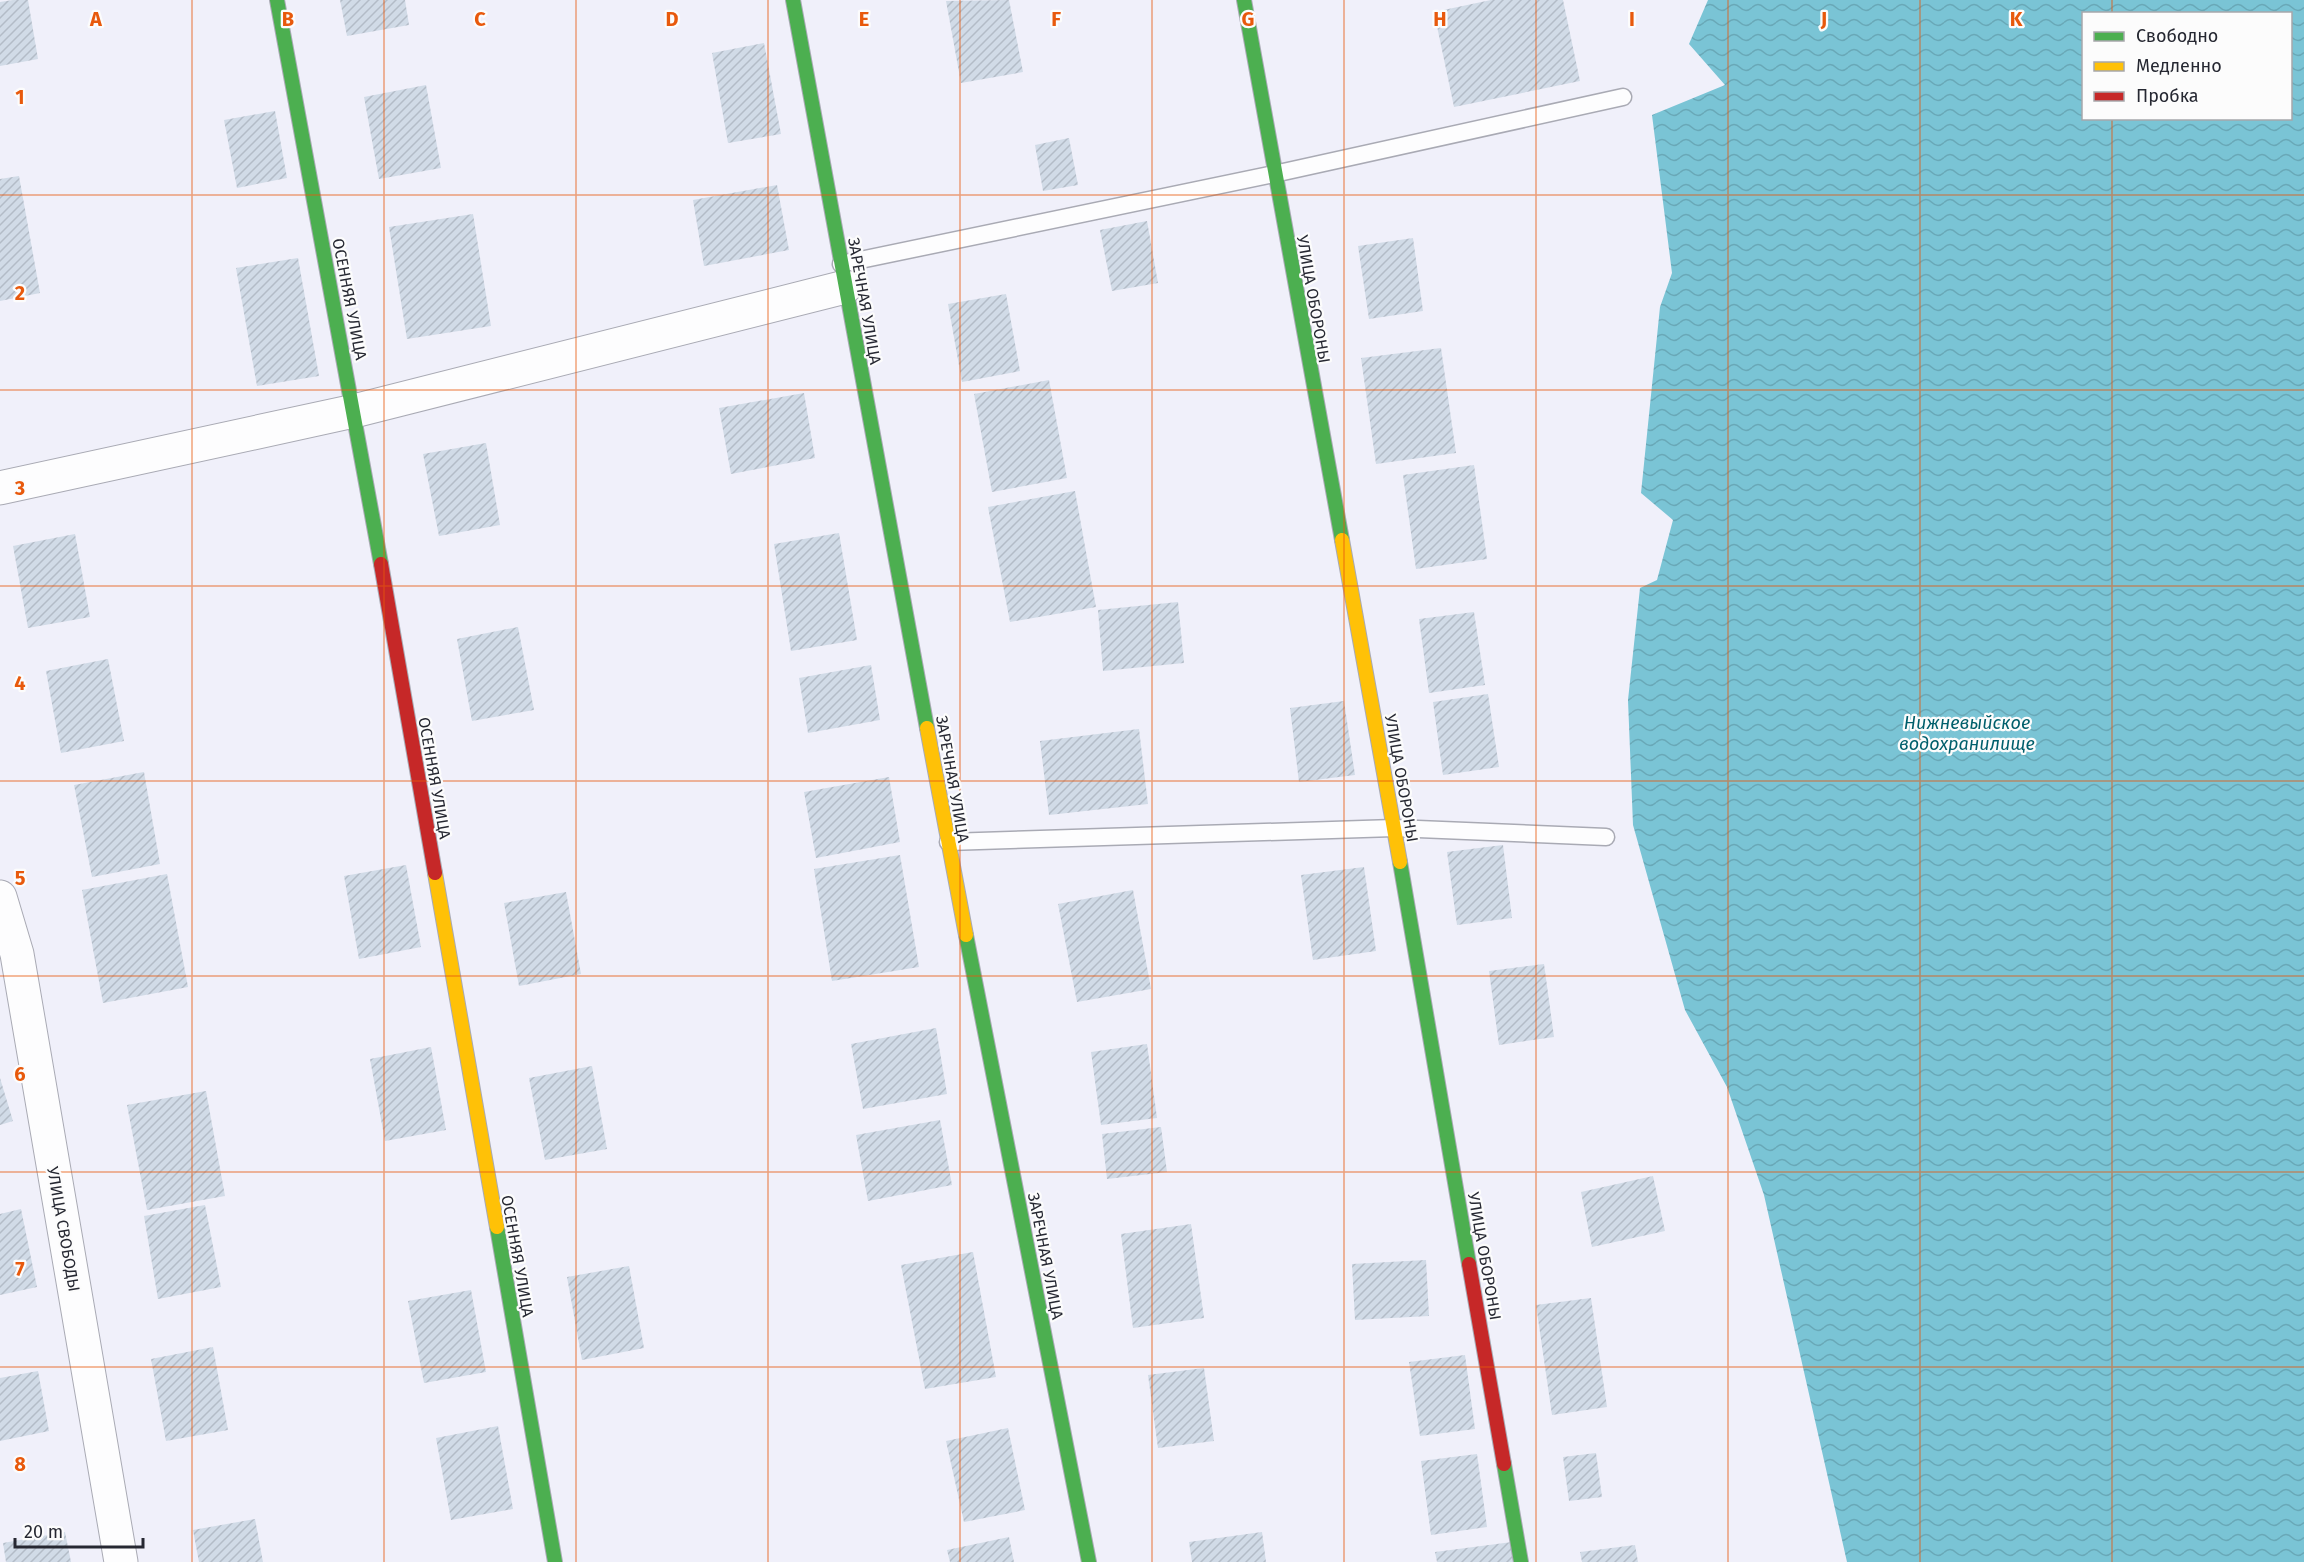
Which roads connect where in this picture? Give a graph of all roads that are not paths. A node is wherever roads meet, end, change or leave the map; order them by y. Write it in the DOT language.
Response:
graph roads {
  1 [pos="277,0"];
  2 [pos="793,0"];
  3 [pos="1244,0"];
  4 [pos="1623,97"];
  5 [pos="1274,174"];
  6 [pos="843,275"];
  7 [pos="354,411"];
  8 [pos="0,488"];
  9 [pos="1394,828"];
  10 [pos="1606,837"];
  11 [pos="948,843"];
  12 [pos="0,897"];
  13 [pos="121,1562"];
  14 [pos="555,1562"];
  15 [pos="1089,1562"];
  16 [pos="1521,1562"];
  1 -- 7 [label="street, ОСЕННЯЯ УЛИЦА"];
  2 -- 6 [label="street, ЗАРЕЧНАЯ УЛИЦА"];
  3 -- 5 [label="street, УЛИЦА ОБОРОНЫ"];
  4 -- 5 [label="lane"];
  5 -- 6 [label="lane"];
  5 -- 9 [label="street, УЛИЦА ОБОРОНЫ"];
  6 -- 7 [label="street"];
  6 -- 11 [label="street, ЗАРЕЧНАЯ УЛИЦА"];
  7 -- 8 [label="street"];
  7 -- 14 [label="street, ОСЕННЯЯ УЛИЦА"];
  9 -- 10 [label="lane"];
  9 -- 11 [label="lane"];
  9 -- 16 [label="street, УЛИЦА ОБОРОНЫ"];
  11 -- 15 [label="street, ЗАРЕЧНАЯ УЛИЦА"];
  12 -- 13 [label="street, УЛИЦА СВОБОДЫ"];
}
